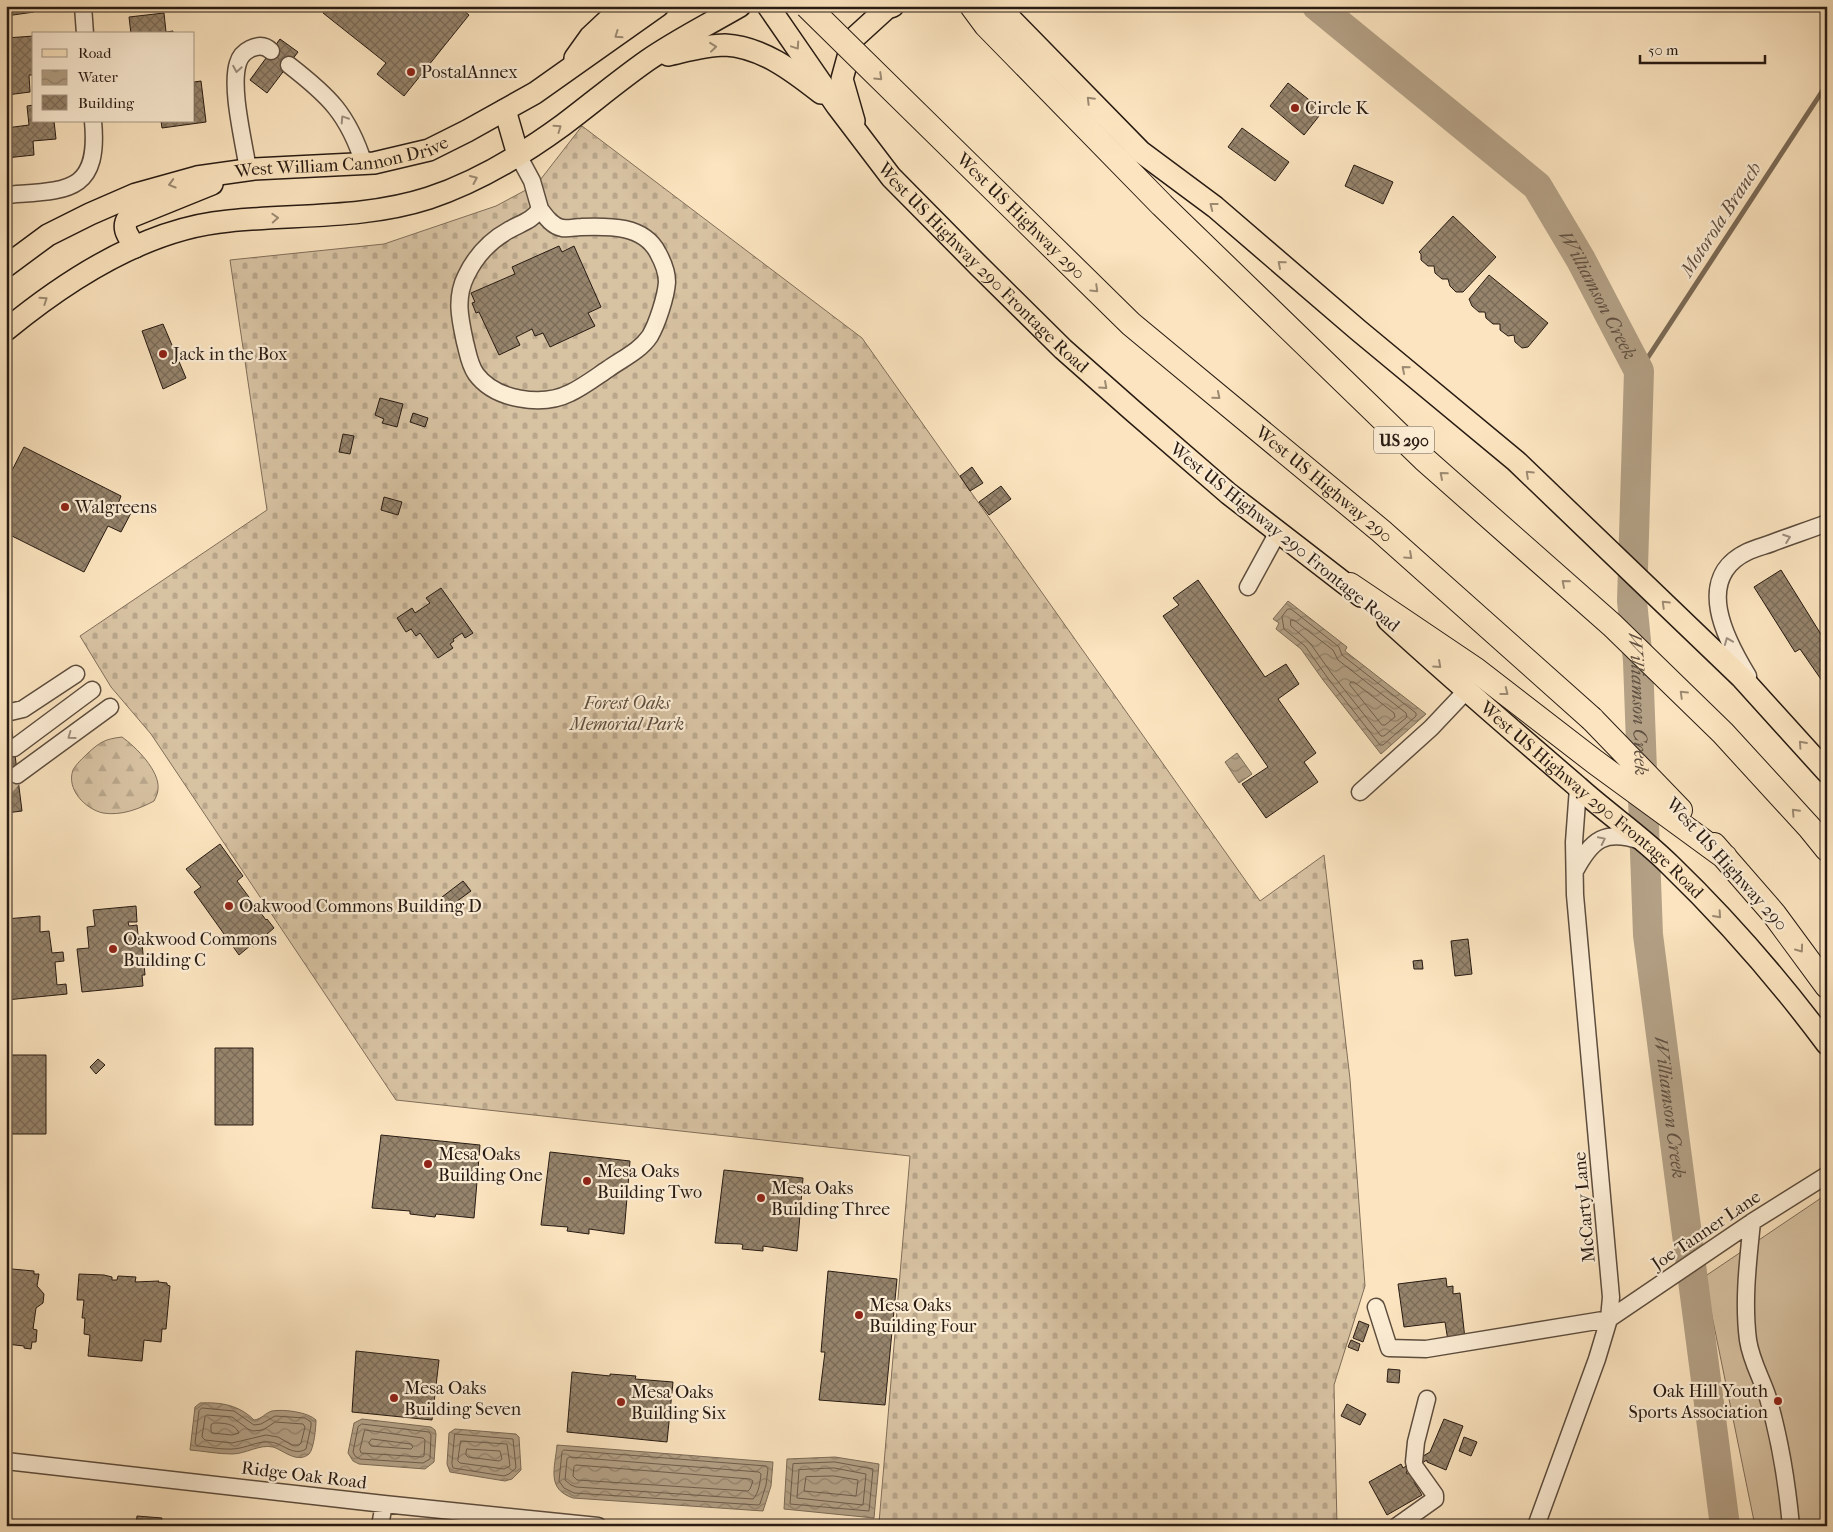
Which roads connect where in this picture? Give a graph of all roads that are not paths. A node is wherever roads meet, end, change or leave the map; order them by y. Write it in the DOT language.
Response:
graph roads {
  1 [pos="83,6"];
  2 [pos="623,6"];
  3 [pos="658,6"];
  4 [pos="740,6"];
  5 [pos="768,6"];
  6 [pos="807,6"];
  7 [pos="893,6"];
  8 [pos="972,6"];
  9 [pos="978,6"];
  10 [pos="1003,12"];
  11 [pos="85,32"];
  12 [pos="271,51"];
  13 [pos="648,60"];
  14 [pos="289,65"];
  15 [pos="565,73"];
  16 [pos="837,106"];
  17 [pos="505,110"];
  18 [pos="93,122"];
  19 [pos="856,130"];
  20 [pos="518,156"];
  21 [pos="364,164"];
  22 [pos="243,171"];
  23 [pos="6,195"];
  24 [pos="540,209"];
  25 [pos="135,247"];
  26 [pos="6,266"];
  27 [pos="6,330"];
  28 [pos="1827,523"];
  29 [pos="1278,532"];
  30 [pos="1350,585"];
  31 [pos="1248,587"];
  32 [pos="76,674"];
  33 [pos="92,690"];
  34 [pos="1466,691"];
  35 [pos="1761,698"];
  36 [pos="110,707"];
  37 [pos="6,713"];
  38 [pos="14,748"];
  39 [pos="1827,772"];
  40 [pos="17,775"];
  41 [pos="1578,788"];
  42 [pos="1360,792"];
  43 [pos="1644,842"];
  44 [pos="1827,849"];
  45 [pos="1725,857"];
  46 [pos="1574,873"];
  47 [pos="1824,982"];
  48 [pos="1827,1044"];
  49 [pos="1827,1175"];
  50 [pos="1748,1225"];
  51 [pos="1376,1307"];
  52 [pos="1609,1319"];
  53 [pos="1427,1399"];
  54 [pos="6,1461"];
  55 [pos="384,1504"];
  56 [pos="380,1526"];
  57 [pos="598,1526"];
  58 [pos="1397,1526"];
  59 [pos="1536,1526"];
  60 [pos="1791,1526"];
  1 -- 11 [label="street"];
  2 -- 15 [label="main road"];
  3 -- 15 [label="main road, West William Cannon Drive, one-way"];
  4 -- 13 [label="main road"];
  5 -- 16 [label="main road, West US Highway 290 Frontage Road, one-way"];
  6 -- 45 [label="highway, West US Highway 290, one-way, bridge"];
  7 -- 19 [label="main road"];
  44 -- 8 [label="highway, US 290, one-way"];
  9 -- 10 [label="main road"];
  35 -- 10 [label="main road, one-way"];
  12 -- 22 [label="street, one-way"];
  13 -- 16 [label="main road, one-way"];
  20 -- 13 [label="main road, one-way"];
  21 -- 14 [label="street, one-way"];
  15 -- 17 [label="main road, West William Cannon Drive"];
  16 -- 19 [label="main road, West US Highway 290 Frontage Road"];
  17 -- 20 [label="main road"];
  17 -- 21 [label="main road, West William Cannon Drive"];
  18 -- 23 [label="street"];
  19 -- 29 [label="main road, West US Highway 290 Frontage Road, one-way"];
  20 -- 24 [label="street"];
  25 -- 20 [label="main road, one-way"];
  21 -- 22 [label="main road, West William Cannon Drive"];
  22 -- 25 [label="main road"];
  22 -- 26 [label="main road, West William Cannon Drive, one-way"];
  24 -- 24 [label="street"];
  27 -- 25 [label="main road, one-way"];
  35 -- 28 [label="street, one-way"];
  29 -- 30 [label="main road, West US Highway 290 Frontage Road"];
  29 -- 31 [label="street"];
  30 -- 34 [label="main road, West US Highway 290 Frontage Road, one-way"];
  30 -- 45 [label="highway, one-way"];
  32 -- 37 [label="street"];
  33 -- 38 [label="street"];
  34 -- 41 [label="main road, West US Highway 290 Frontage Road"];
  34 -- 42 [label="street"];
  39 -- 35 [label="main road, one-way"];
  36 -- 40 [label="street, one-way"];
  41 -- 43 [label="main road, West US Highway 290 Frontage Road"];
  41 -- 46 [label="street, McCarty Lane"];
  46 -- 43 [label="street, one-way"];
  43 -- 48 [label="main road, West US Highway 290 Frontage Road, one-way"];
  45 -- 47 [label="highway, West US Highway 290, one-way"];
  46 -- 52 [label="street, McCarty Lane"];
  49 -- 50 [label="street, Joe Tanner Lane"];
  50 -- 52 [label="street, Joe Tanner Lane"];
  50 -- 60 [label="street"];
  51 -- 52 [label="street"];
  52 -- 59 [label="street, McCarty Lane"];
  53 -- 58 [label="street"];
  54 -- 55 [label="street, Ridge Oak Road"];
  55 -- 56 [label="street"];
  55 -- 57 [label="street, Ridge Oak Road"];
}
